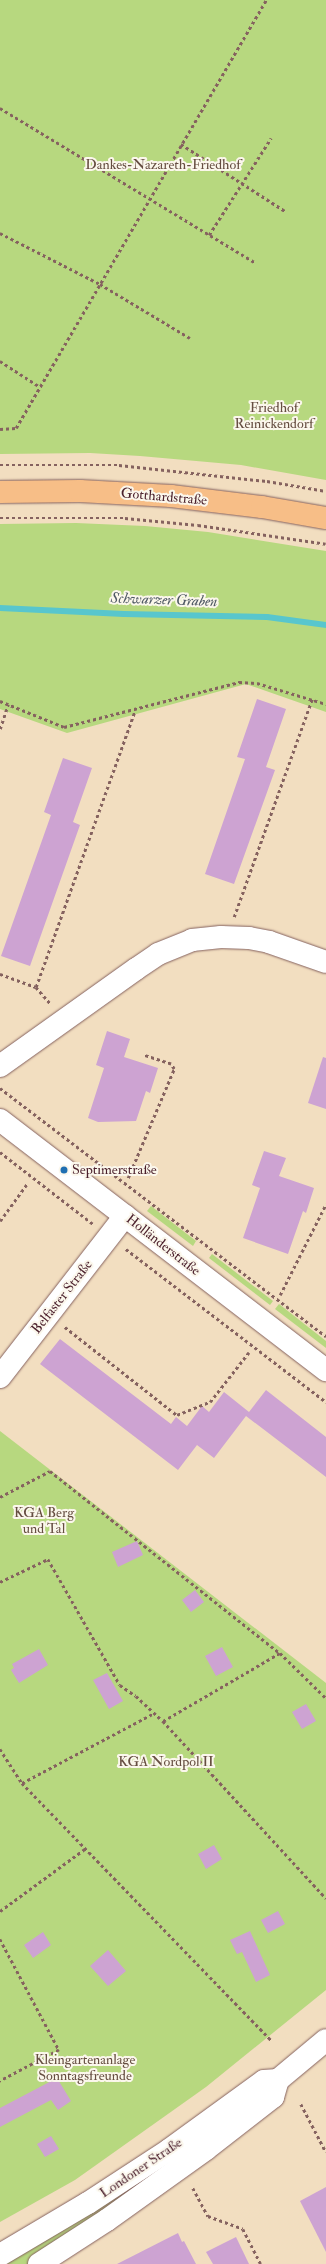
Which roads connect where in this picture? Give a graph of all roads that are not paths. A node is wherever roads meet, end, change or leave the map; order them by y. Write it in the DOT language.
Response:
graph roads {
  1 [pos="0,492"];
  2 [pos="326,518"];
  3 [pos="326,962"];
  4 [pos="0,1066"];
  5 [pos="0,1120"];
  6 [pos="125,1216"];
  7 [pos="326,1370"];
  8 [pos="0,1377"];
  9 [pos="326,2040"];
  10 [pos="278,2080"];
  11 [pos="0,2255"];
  12 [pos="39,2264"];
  1 -- 2 [label="main road, Gotthardstraße"];
  3 -- 4 [label="street"];
  5 -- 6 [label="street, Holländerstraße"];
  6 -- 7 [label="street, Holländerstraße"];
  6 -- 8 [label="street, Belfaster Straße"];
  9 -- 10 [label="street, Londoner Straße"];
  10 -- 11 [label="street, Londoner Straße"];
  10 -- 12 [label="street, Londoner Straße"];
}
